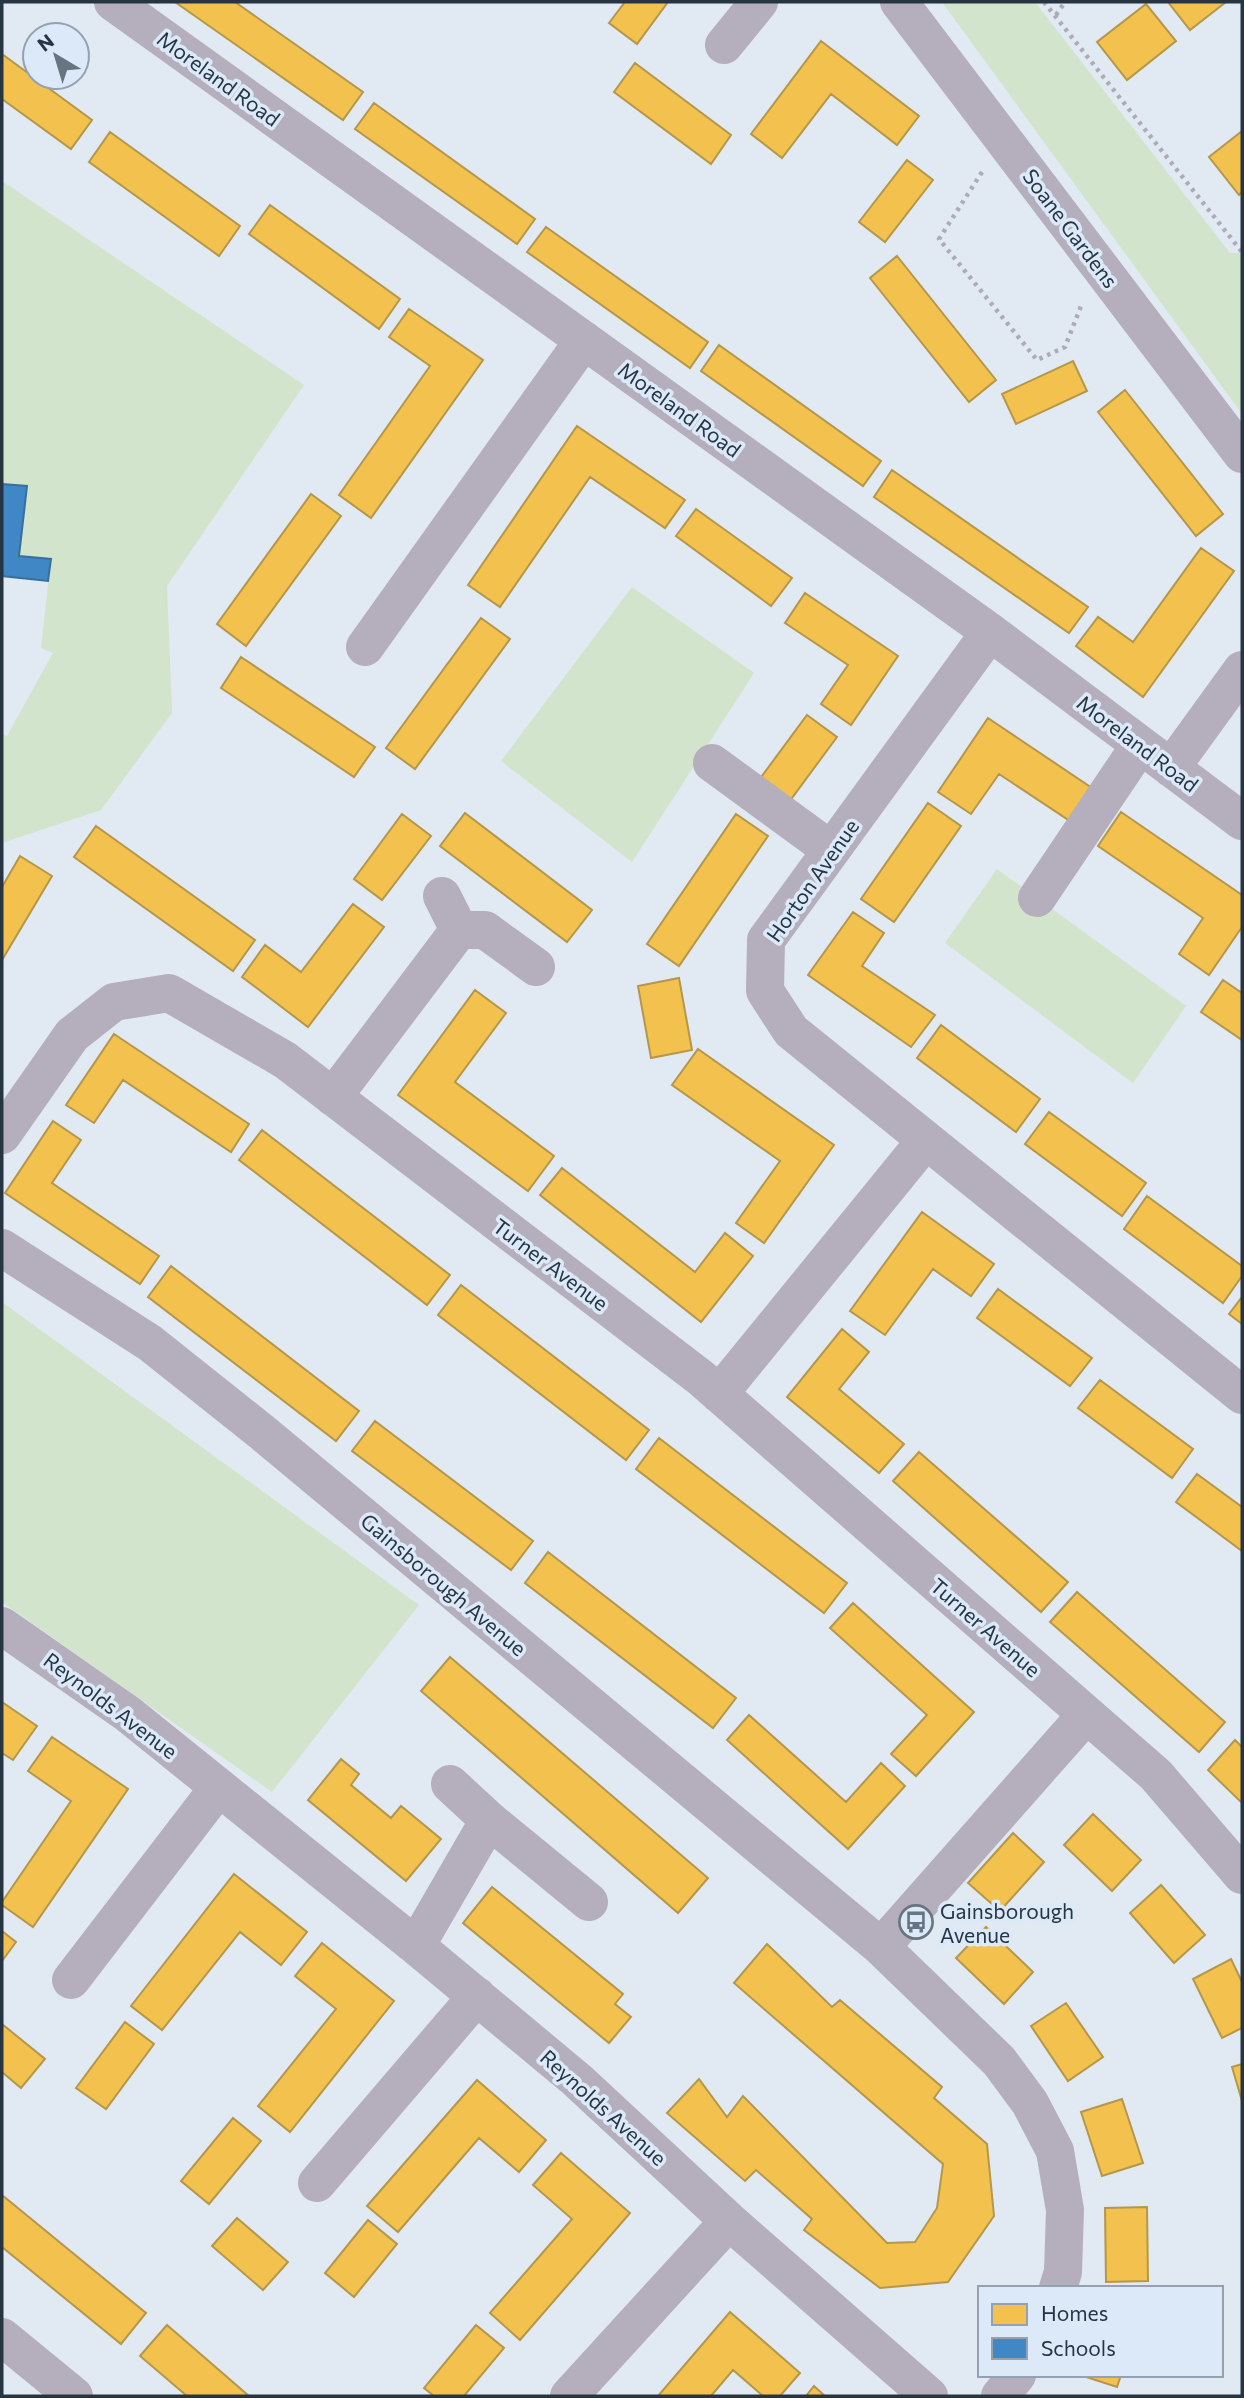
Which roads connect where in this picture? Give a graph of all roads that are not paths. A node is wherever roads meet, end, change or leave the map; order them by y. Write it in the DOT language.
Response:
graph roads {
  1 [pos="113,2"];
  2 [pos="759,2"];
  3 [pos="899,2"];
  4 [pos="724,45"];
  5 [pos="584,340"];
  6 [pos="1242,454"];
  7 [pos="990,632"];
  8 [pos="365,647"];
  9 [pos="1242,670"];
  10 [pos="1140,746"];
  11 [pos="712,763"];
  12 [pos="1171,768"];
  13 [pos="1242,821"];
  14 [pos="831,850"];
  15 [pos="442,896"];
  16 [pos="1037,898"];
  17 [pos="459,930"];
  18 [pos="536,967"];
  19 [pos="333,1097"];
  20 [pos="2,1135"];
  21 [pos="926,1140"];
  22 [pos="2,1248"];
  23 [pos="719,1394"];
  24 [pos="1242,1395"];
  25 [pos="2,1626"];
  26 [pos="1086,1715"];
  27 [pos="450,1784"];
  28 [pos="219,1787"];
  29 [pos="489,1820"];
  30 [pos="1242,1875"];
  31 [pos="589,1902"];
  32 [pos="416,1946"];
  33 [pos="881,1947"];
  34 [pos="71,1980"];
  35 [pos="477,1996"];
  36 [pos="317,2183"];
  37 [pos="729,2221"];
  38 [pos="1059,2286"];
  39 [pos="2,2337"];
  40 [pos="1015,2377"];
  41 [pos="74,2396"];
  42 [pos="569,2396"];
  43 [pos="929,2396"];
  44 [pos="1000,2396"];
  1 -- 5 [label="street, Moreland Road"];
  2 -- 4 [label="street"];
  3 -- 6 [label="street, Soane Gardens"];
  5 -- 7 [label="street, Moreland Road"];
  5 -- 8 [label="street"];
  7 -- 10 [label="street, Moreland Road"];
  7 -- 14 [label="street, Horton Avenue"];
  9 -- 12 [label="street"];
  10 -- 12 [label="street, Moreland Road"];
  10 -- 16 [label="street"];
  11 -- 14 [label="street"];
  12 -- 13 [label="street, Moreland Road"];
  14 -- 21 [label="street, Horton Avenue"];
  15 -- 17 [label="street"];
  17 -- 18 [label="street"];
  17 -- 19 [label="street"];
  19 -- 20 [label="street, Turner Avenue"];
  19 -- 23 [label="street, Turner Avenue"];
  21 -- 23 [label="street"];
  21 -- 24 [label="street, Horton Avenue"];
  22 -- 33 [label="street, Gainsborough Avenue"];
  23 -- 26 [label="street, Turner Avenue"];
  25 -- 28 [label="street, Reynolds Avenue"];
  26 -- 30 [label="street, Turner Avenue"];
  26 -- 33 [label="street"];
  27 -- 29 [label="street"];
  28 -- 32 [label="street, Reynolds Avenue"];
  28 -- 34 [label="street"];
  29 -- 31 [label="street"];
  29 -- 32 [label="street"];
  32 -- 35 [label="street, Reynolds Avenue"];
  33 -- 38 [label="street, Gainsborough Avenue"];
  35 -- 36 [label="street"];
  35 -- 37 [label="street, Reynolds Avenue"];
  37 -- 42 [label="street"];
  37 -- 43 [label="street, Reynolds Avenue"];
  39 -- 41 [label="street"];
  40 -- 44 [label="street"];
}
